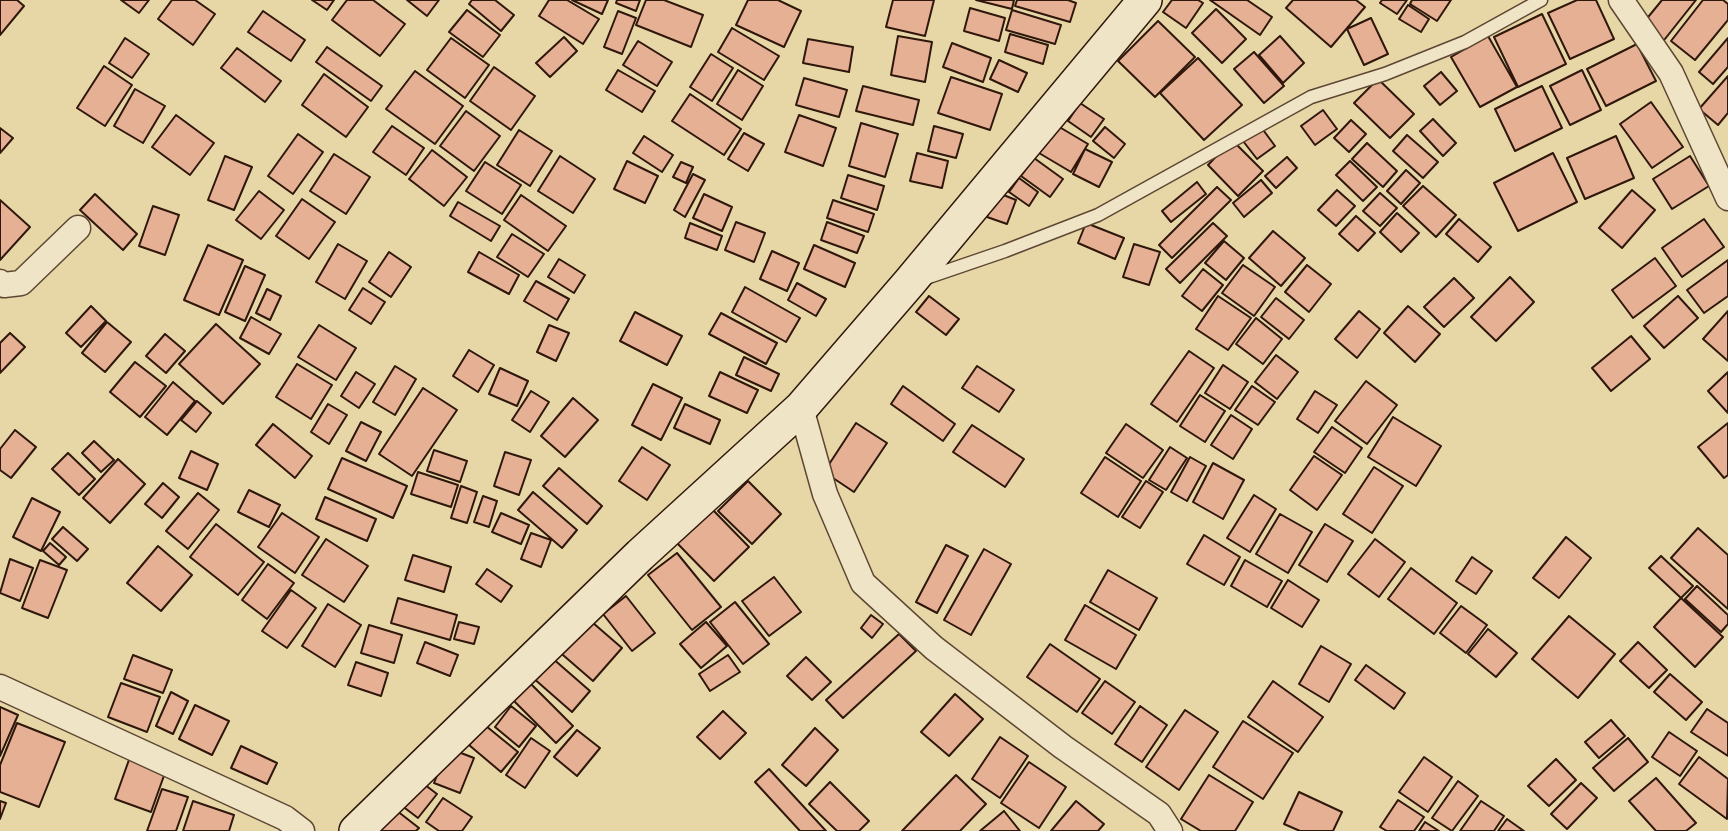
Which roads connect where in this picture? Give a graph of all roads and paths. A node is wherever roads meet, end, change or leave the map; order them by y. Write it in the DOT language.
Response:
graph roads {
  1 [pos="1145,0"];
  2 [pos="1541,0"];
  3 [pos="1621,0"];
  4 [pos="1728,198"];
  5 [pos="78,228"];
  6 [pos="0,282"];
  7 [pos="909,283"];
  8 [pos="801,408"];
  9 [pos="0,687"];
  10 [pos="302,831"];
  11 [pos="356,831"];
  12 [pos="1170,831"];
  1 -- 7 [label="main road"];
  2 -- 7 [label="lane"];
  3 -- 4 [label="street"];
  5 -- 6 [label="street"];
  7 -- 8 [label="main road"];
  8 -- 11 [label="main road"];
  8 -- 12 [label="street"];
  9 -- 10 [label="street"];
}
